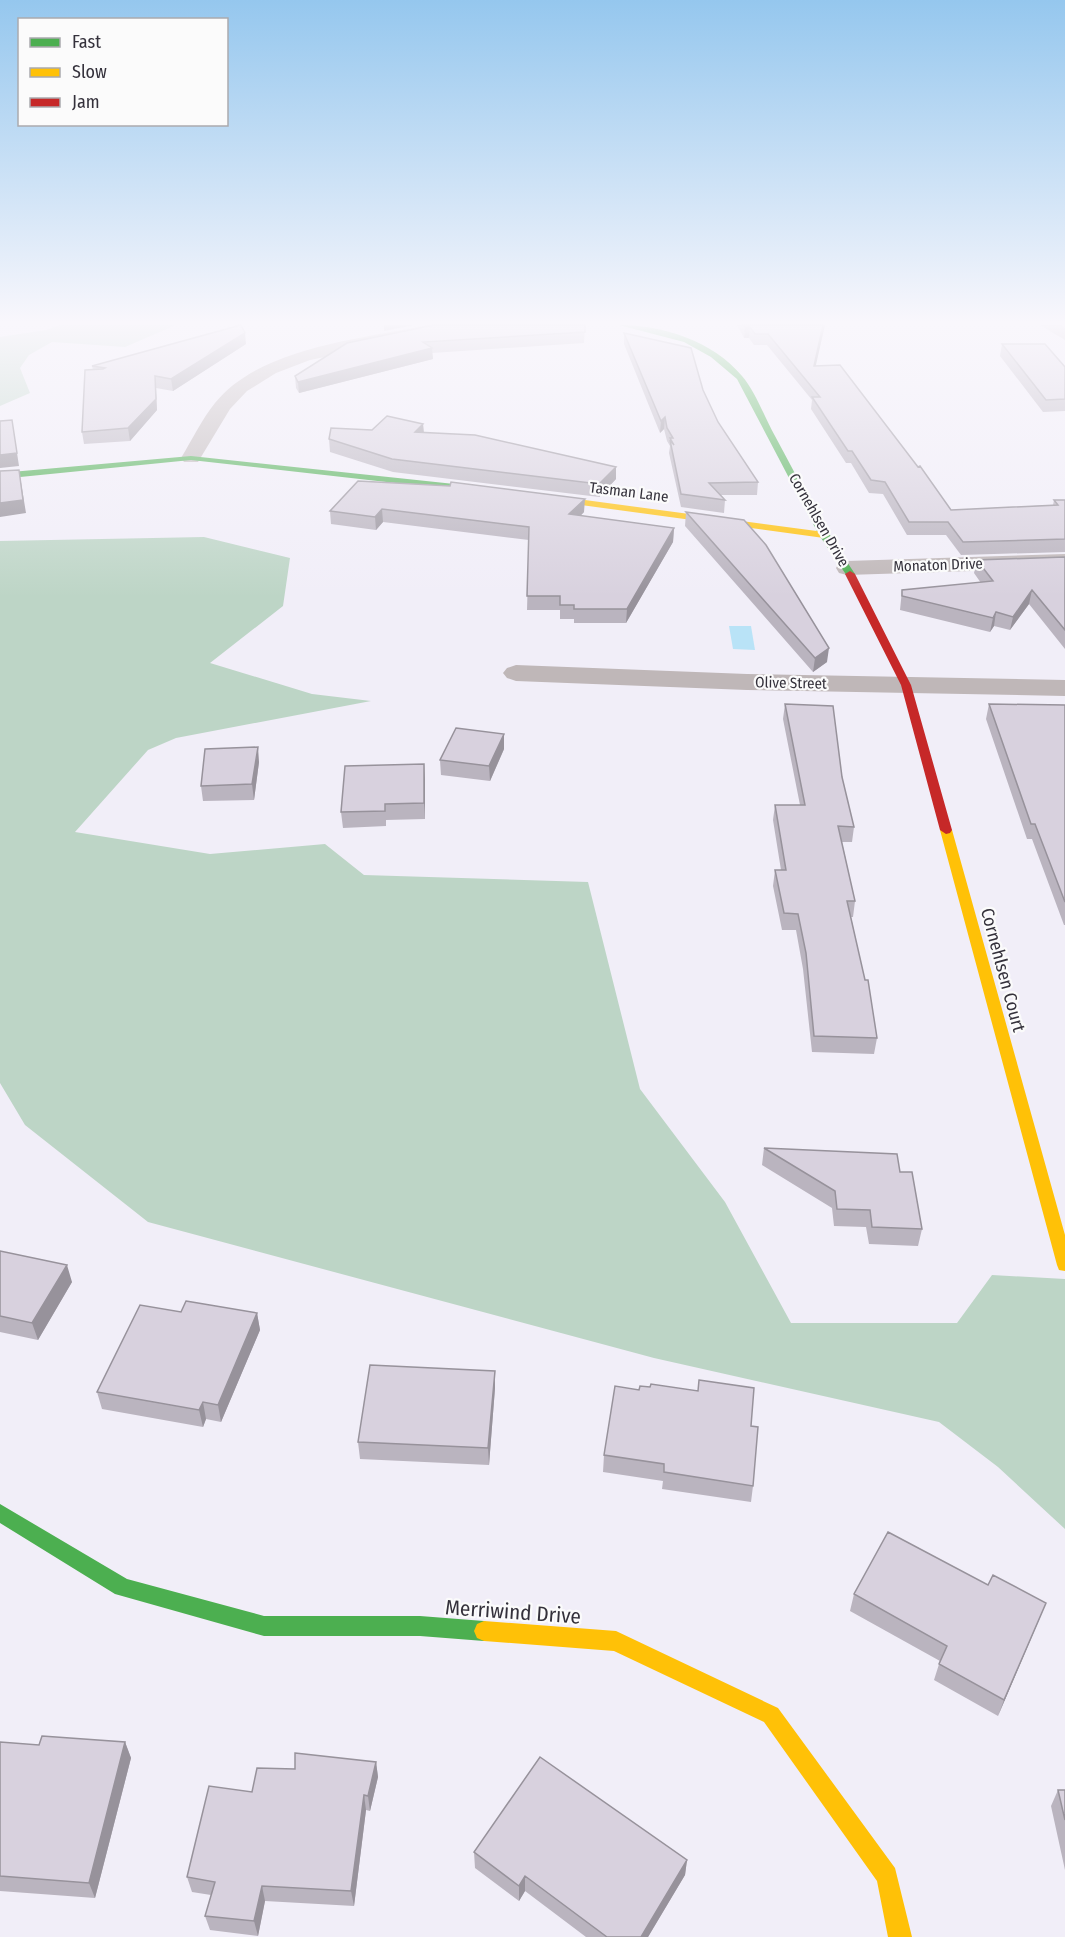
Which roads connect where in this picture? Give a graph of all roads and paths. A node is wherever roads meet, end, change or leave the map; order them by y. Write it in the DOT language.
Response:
graph roads {
  1 [pos="216,415"];
  2 [pos="760,415"];
  3 [pos="191,458"];
  4 [pos="0,476"];
  5 [pos="506,493"];
  6 [pos="529,496"];
  7 [pos="824,535"];
  8 [pos="1065,561"];
  9 [pos="847,568"];
  10 [pos="516,673"];
  11 [pos="906,685"];
  12 [pos="1065,688"];
  13 [pos="1065,1265"];
  14 [pos="0,1514"];
  15 [pos="900,1937"];
  1 -- 3 [label="street"];
  2 -- 7 [label="street, Cornehlsen Drive"];
  3 -- 4 [label="street"];
  3 -- 5 [label="street"];
  6 -- 7 [label="street, Tasman Lane"];
  7 -- 9 [label="street, Cornehlsen Drive"];
  8 -- 9 [label="street, Monaton Drive"];
  9 -- 11 [label="street, Cornehlsen Drive"];
  10 -- 11 [label="street, Olive Street"];
  11 -- 12 [label="street, Olive Street"];
  11 -- 13 [label="street, Cornehlsen Court"];
  14 -- 15 [label="street, Merriwind Drive"];
}
